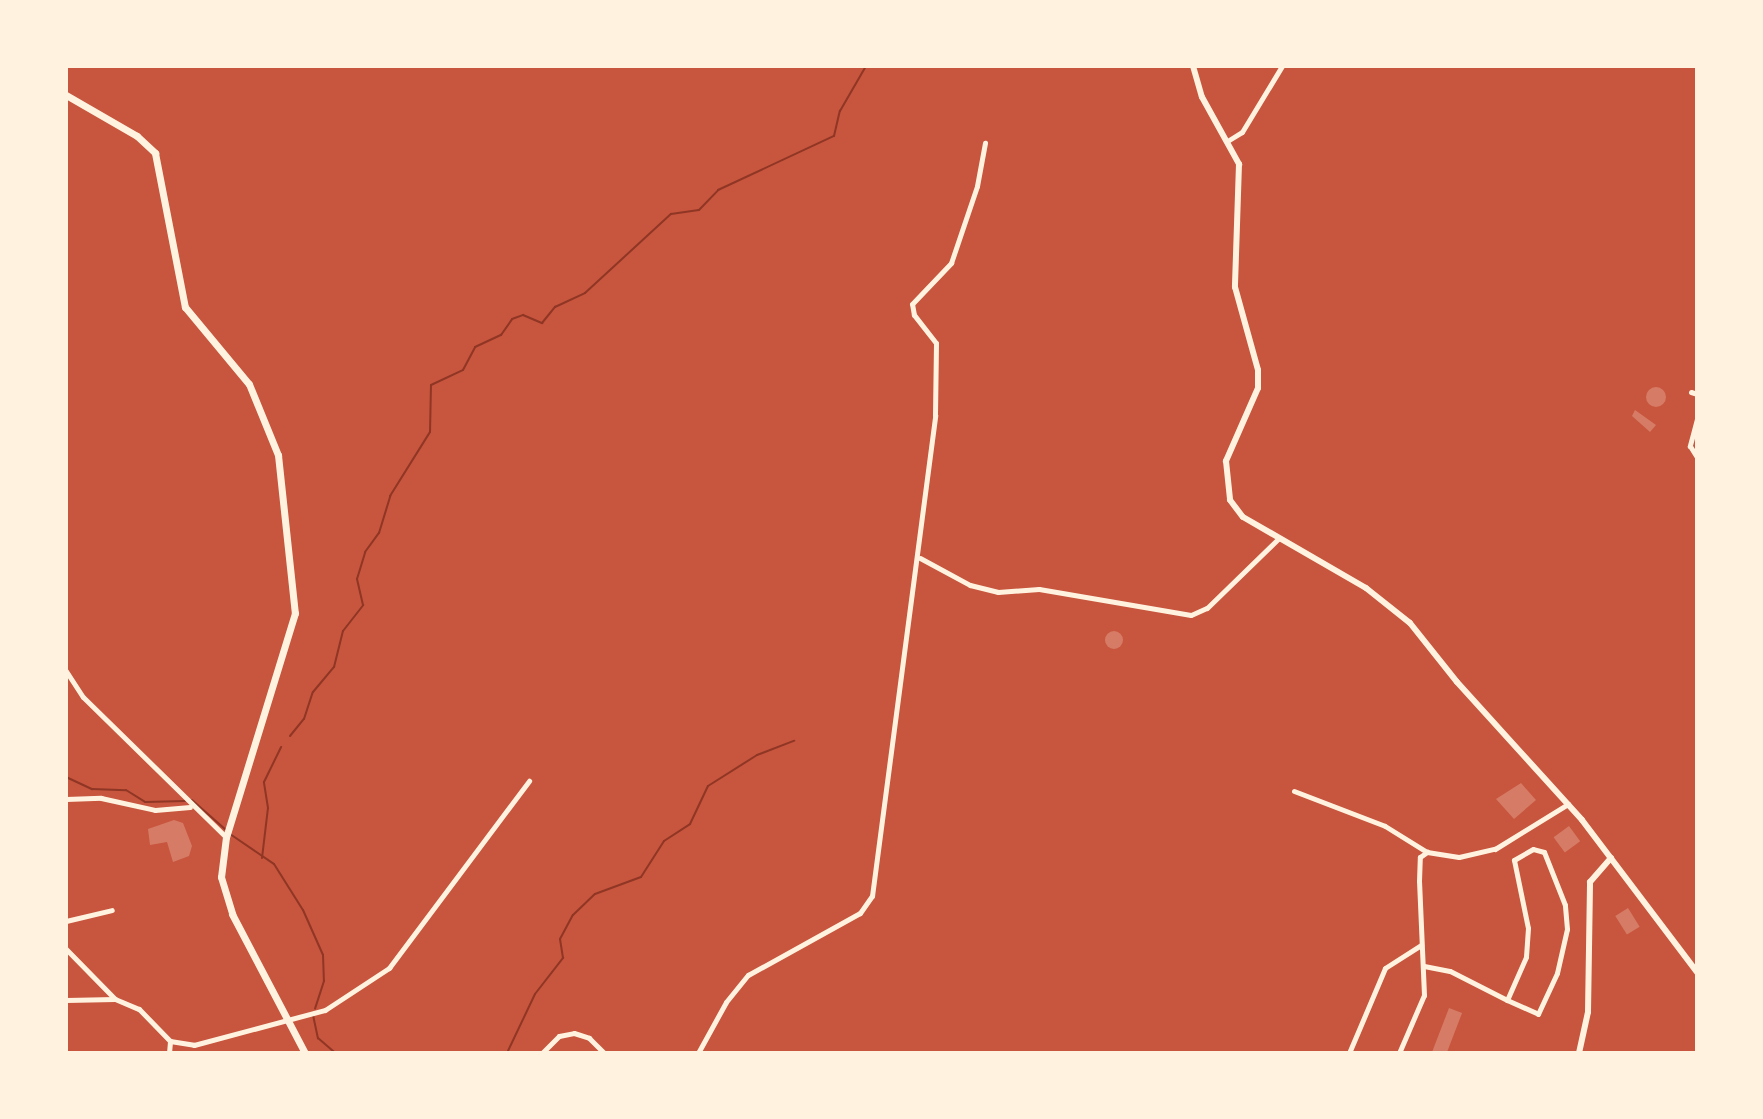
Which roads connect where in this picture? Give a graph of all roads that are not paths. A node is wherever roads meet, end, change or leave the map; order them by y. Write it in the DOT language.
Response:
graph roads {
  1 [pos="1193,66"];
  2 [pos="1282,66"];
  3 [pos="66,95"];
  4 [pos="1229,140"];
  5 [pos="985,143"];
  6 [pos="1697,419"];
  7 [pos="1697,457"];
  8 [pos="1279,538"];
  9 [pos="920,558"];
  10 [pos="66,671"];
  11 [pos="529,781"];
  12 [pos="1294,791"];
  13 [pos="66,799"];
  14 [pos="1569,803"];
  15 [pos="188,805"];
  16 [pos="226,836"];
  17 [pos="1427,852"];
  18 [pos="1611,858"];
  19 [pos="112,910"];
  20 [pos="66,921"];
  21 [pos="1421,945"];
  22 [pos="66,949"];
  23 [pos="1424,966"];
  24 [pos="1697,972"];
  25 [pos="115,999"];
  26 [pos="66,1000"];
  27 [pos="1507,1000"];
  28 [pos="289,1024"];
  29 [pos="170,1041"];
  30 [pos="169,1053"];
  31 [pos="305,1053"];
  32 [pos="542,1053"];
  33 [pos="604,1053"];
  34 [pos="698,1053"];
  35 [pos="1349,1053"];
  36 [pos="1399,1053"];
  37 [pos="1579,1053"];
  1 -- 4 [label="street"];
  2 -- 4 [label="street"];
  3 -- 16 [label="main road"];
  4 -- 8 [label="street"];
  5 -- 9 [label="street"];
  6 -- 7 [label="street"];
  8 -- 9 [label="street"];
  8 -- 14 [label="street"];
  9 -- 34 [label="street"];
  10 -- 15 [label="street"];
  11 -- 28 [label="street"];
  12 -- 17 [label="street"];
  13 -- 15 [label="street"];
  14 -- 17 [label="street"];
  14 -- 18 [label="street"];
  15 -- 16 [label="street"];
  16 -- 28 [label="main road"];
  17 -- 21 [label="street"];
  18 -- 24 [label="street"];
  18 -- 37 [label="street"];
  19 -- 20 [label="street"];
  21 -- 23 [label="street"];
  21 -- 35 [label="street"];
  22 -- 25 [label="street"];
  23 -- 27 [label="street"];
  23 -- 36 [label="street"];
  25 -- 26 [label="street"];
  25 -- 29 [label="street"];
  27 -- 27 [label="street"];
  28 -- 29 [label="street"];
  28 -- 31 [label="main road"];
  29 -- 30 [label="street"];
  32 -- 33 [label="street"];
}
